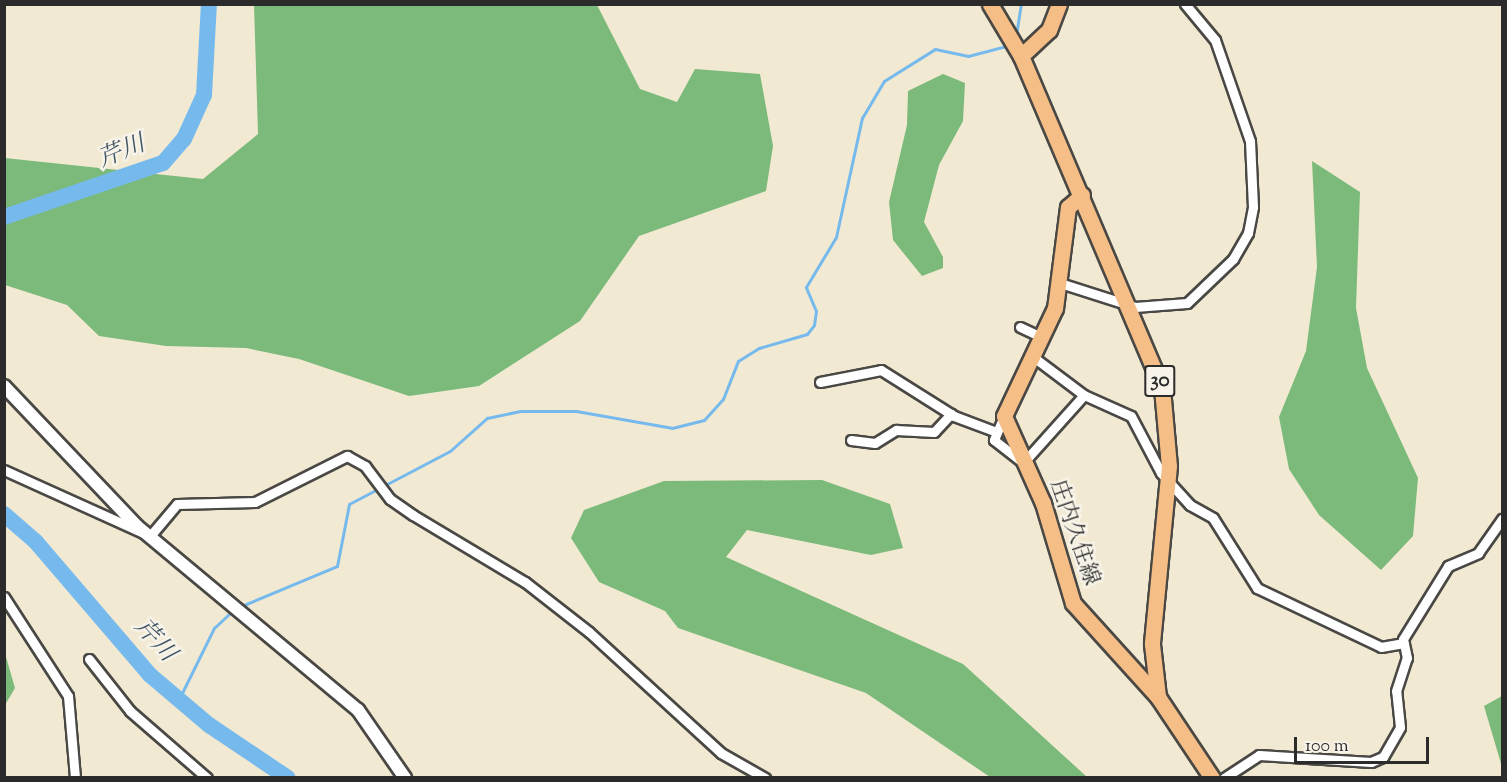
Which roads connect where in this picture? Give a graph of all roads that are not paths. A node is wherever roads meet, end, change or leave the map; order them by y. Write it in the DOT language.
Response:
graph roads {
  1 [pos="990,4"];
  2 [pos="1059,4"];
  3 [pos="1185,4"];
  4 [pos="1021,56"];
  5 [pos="1082,195"];
  6 [pos="1060,283"];
  7 [pos="1130,306"];
  8 [pos="1020,327"];
  9 [pos="1041,337"];
  10 [pos="1032,356"];
  11 [pos="820,382"];
  12 [pos="4,386"];
  13 [pos="1084,395"];
  14 [pos="951,414"];
  15 [pos="1004,416"];
  16 [pos="994,431"];
  17 [pos="851,440"];
  18 [pos="1023,463"];
  19 [pos="4,470"];
  20 [pos="1168,480"];
  21 [pos="1503,519"];
  22 [pos="150,536"];
  23 [pos="4,597"];
  24 [pos="1404,643"];
  25 [pos="89,659"];
  26 [pos="1158,697"];
  27 [pos="404,775"];
  28 [pos="752,775"];
  29 [pos="75,777"];
  30 [pos="207,777"];
  31 [pos="765,777"];
  32 [pos="1212,777"];
  33 [pos="1224,777"];
  1 -- 4 [label="main road, 庄内久住線 / 30"];
  2 -- 4 [label="main road"];
  3 -- 7 [label="street"];
  4 -- 5 [label="main road, 庄内久住線 / 30"];
  5 -- 6 [label="main road"];
  5 -- 7 [label="main road, 庄内久住線 / 30"];
  6 -- 7 [label="street"];
  6 -- 9 [label="main road"];
  7 -- 20 [label="main road, 庄内久住線 / 30"];
  8 -- 9 [label="street"];
  9 -- 10 [label="main road"];
  10 -- 13 [label="street"];
  10 -- 15 [label="main road"];
  11 -- 14 [label="street"];
  12 -- 22 [label="street"];
  13 -- 18 [label="street"];
  13 -- 20 [label="street"];
  14 -- 16 [label="street"];
  14 -- 17 [label="street"];
  15 -- 16 [label="street"];
  15 -- 18 [label="main road, 庄内久住線 / 30"];
  16 -- 18 [label="street"];
  18 -- 26 [label="main road, 庄内久住線 / 30"];
  19 -- 22 [label="street"];
  20 -- 24 [label="street"];
  20 -- 26 [label="main road, 庄内久住線 / 30"];
  21 -- 24 [label="street"];
  22 -- 27 [label="street"];
  22 -- 28 [label="street"];
  23 -- 29 [label="street"];
  24 -- 33 [label="street"];
  25 -- 30 [label="street"];
  26 -- 32 [label="main road, 庄内久住線 / 30"];
  28 -- 31 [label="street"];
}
